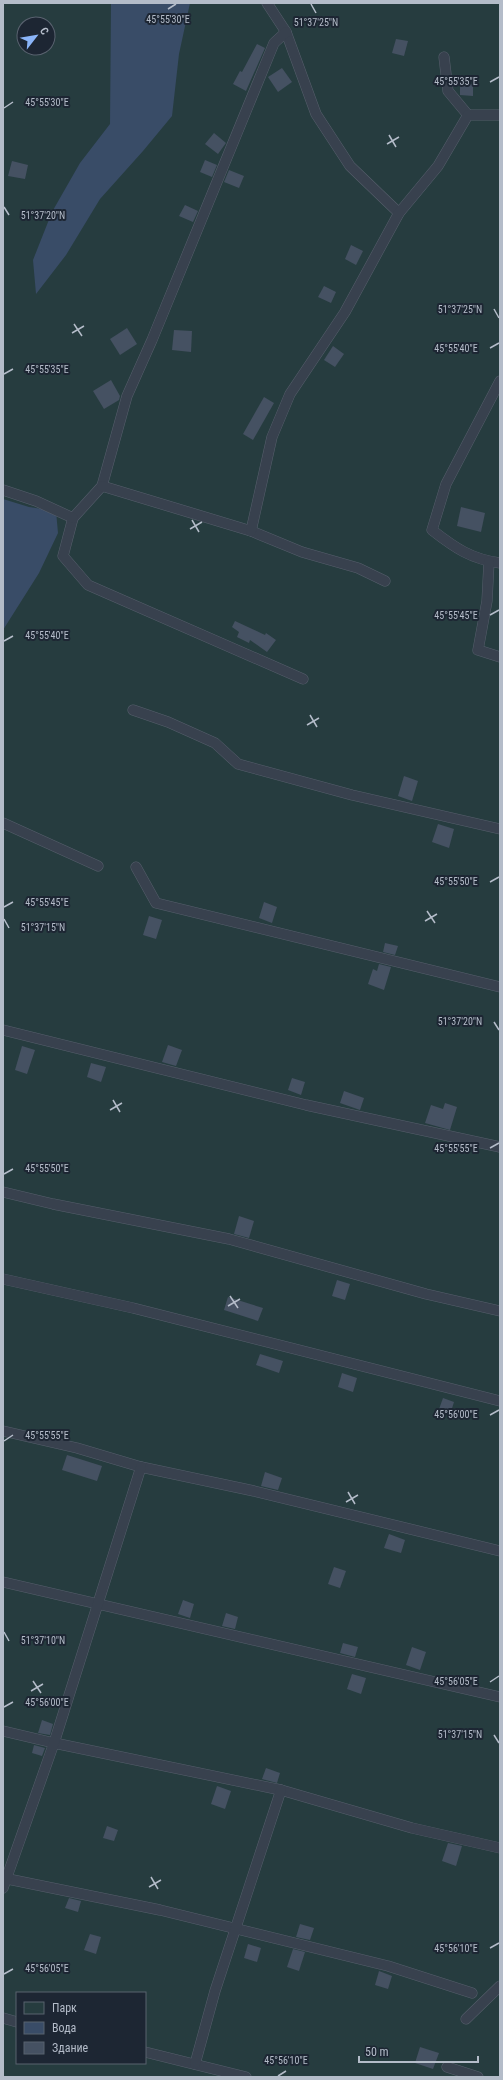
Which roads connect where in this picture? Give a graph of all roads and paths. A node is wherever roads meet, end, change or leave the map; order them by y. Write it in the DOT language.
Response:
graph roads {
  1 [pos="267,3"];
  2 [pos="286,32"];
  3 [pos="444,58"];
  4 [pos="468,115"];
  5 [pos="500,115"];
  6 [pos="399,213"];
  7 [pos="500,381"];
  8 [pos="102,486"];
  9 [pos="3,490"];
  10 [pos="73,518"];
  11 [pos="251,531"];
  12 [pos="489,562"];
  13 [pos="500,563"];
  14 [pos="385,581"];
  15 [pos="500,657"];
  16 [pos="303,679"];
  17 [pos="133,710"];
  18 [pos="3,823"];
  19 [pos="500,829"];
  20 [pos="98,866"];
  21 [pos="136,867"];
  22 [pos="500,987"];
  23 [pos="3,1030"];
  24 [pos="500,1147"];
  25 [pos="3,1192"];
  26 [pos="3,1279"];
  27 [pos="500,1311"];
  28 [pos="500,1401"];
  29 [pos="3,1431"];
  30 [pos="141,1467"];
  31 [pos="500,1551"];
  32 [pos="3,1582"];
  33 [pos="98,1605"];
  34 [pos="500,1697"];
  35 [pos="3,1731"];
  36 [pos="54,1743"];
  37 [pos="281,1790"];
  38 [pos="500,1848"];
  39 [pos="4,1882"];
  40 [pos="237,1929"];
  41 [pos="500,1986"];
  42 [pos="472,1993"];
  43 [pos="3,2018"];
  44 [pos="466,2019"];
  45 [pos="16,2022"];
  46 [pos="146,2052"];
  47 [pos="195,2064"];
  48 [pos="447,2067"];
  49 [pos="246,2077"];
  50 [pos="478,2077"];
  1 -- 2 [label="lane"];
  2 -- 6 [label="lane"];
  2 -- 8 [label="lane"];
  3 -- 4 [label="lane"];
  4 -- 5 [label="lane"];
  4 -- 6 [label="lane"];
  6 -- 11 [label="lane"];
  7 -- 12 [label="lane"];
  8 -- 10 [label="lane"];
  8 -- 11 [label="lane"];
  9 -- 10 [label="lane"];
  10 -- 16 [label="lane"];
  11 -- 14 [label="lane"];
  12 -- 13 [label="lane"];
  12 -- 15 [label="lane"];
  17 -- 19 [label="lane"];
  18 -- 20 [label="lane"];
  21 -- 22 [label="lane"];
  23 -- 24 [label="lane"];
  25 -- 27 [label="lane"];
  26 -- 28 [label="lane"];
  29 -- 30 [label="lane"];
  30 -- 31 [label="lane"];
  30 -- 33 [label="lane"];
  32 -- 33 [label="lane"];
  33 -- 34 [label="lane"];
  33 -- 36 [label="lane"];
  35 -- 36 [label="lane"];
  36 -- 37 [label="lane"];
  36 -- 39 [label="lane"];
  37 -- 38 [label="lane"];
  37 -- 40 [label="lane"];
  39 -- 40 [label="lane"];
  40 -- 42 [label="lane"];
  40 -- 47 [label="lane"];
  41 -- 44 [label="lane"];
  43 -- 45 [label="lane"];
  46 -- 47 [label="lane"];
  47 -- 49 [label="lane"];
  48 -- 50 [label="lane"];
}
